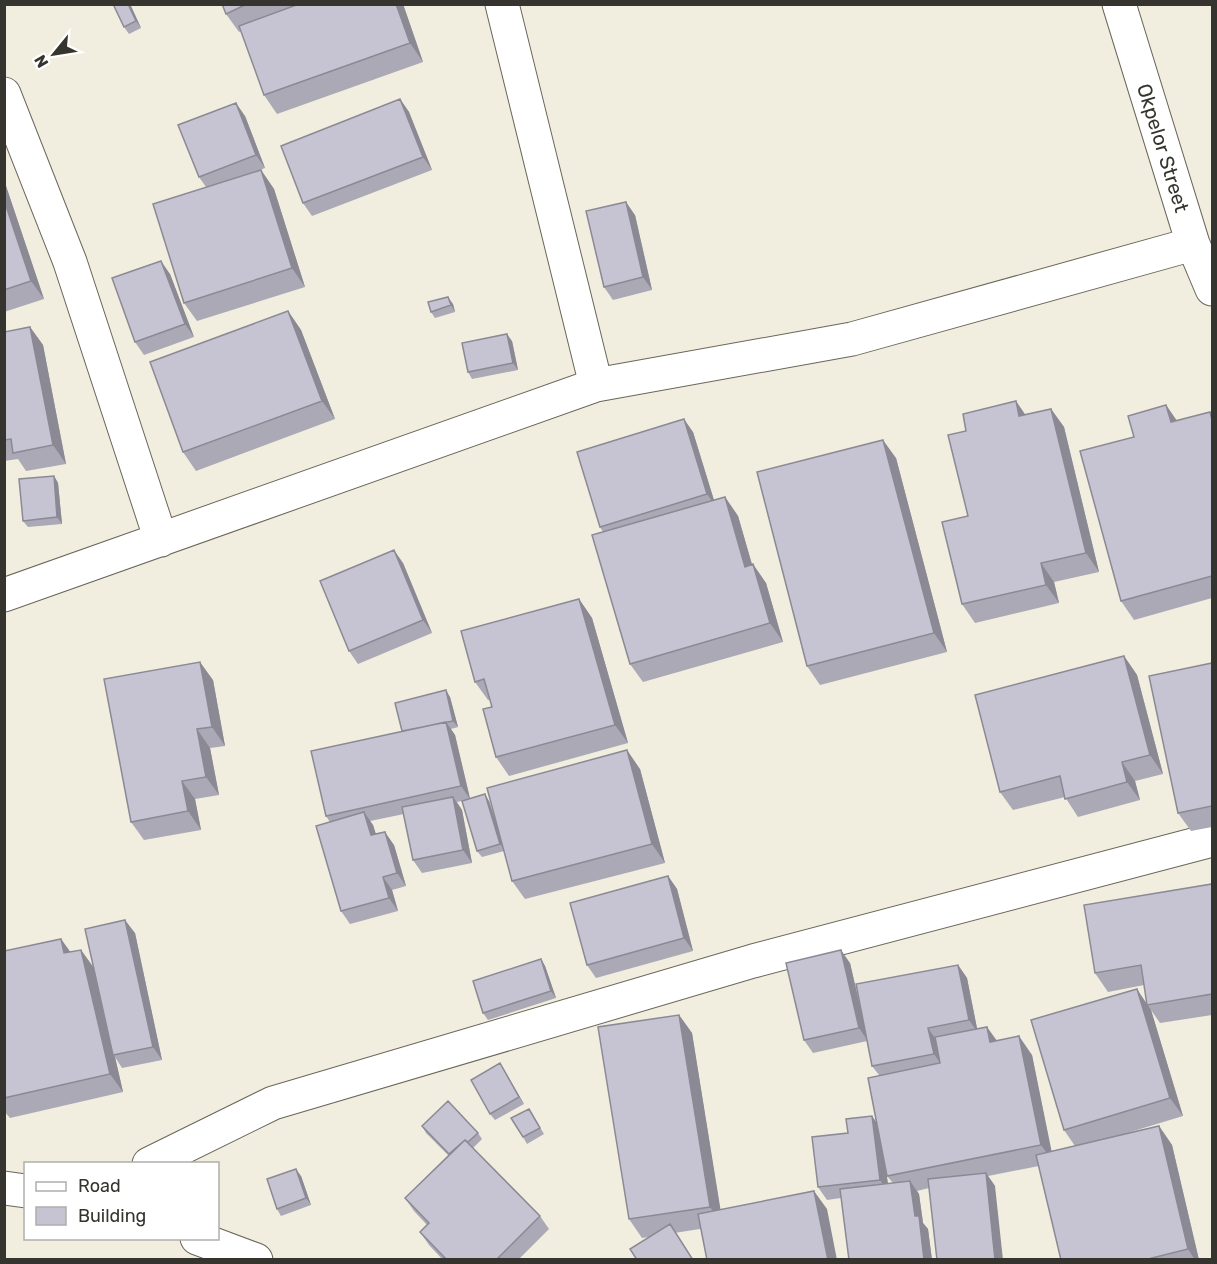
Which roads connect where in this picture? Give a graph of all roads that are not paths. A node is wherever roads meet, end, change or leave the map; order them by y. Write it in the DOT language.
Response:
graph roads {
  1 [pos="502,4"];
  2 [pos="1119,4"];
  3 [pos="4,94"];
  4 [pos="1193,244"];
  5 [pos="1212,290"];
  6 [pos="596,386"];
  7 [pos="161,540"];
  8 [pos="4,595"];
  9 [pos="1212,840"];
  10 [pos="153,1162"];
  11 [pos="4,1188"];
  12 [pos="24,1191"];
  13 [pos="200,1240"];
  14 [pos="256,1260"];
  1 -- 6 [label="street"];
  2 -- 4 [label="street, Okpelor Street"];
  3 -- 7 [label="street"];
  4 -- 5 [label="street, Okpelor Street"];
  4 -- 6 [label="street"];
  6 -- 7 [label="street"];
  7 -- 8 [label="street"];
  9 -- 10 [label="street"];
  11 -- 12 [label="street"];
  13 -- 14 [label="street"];
}
